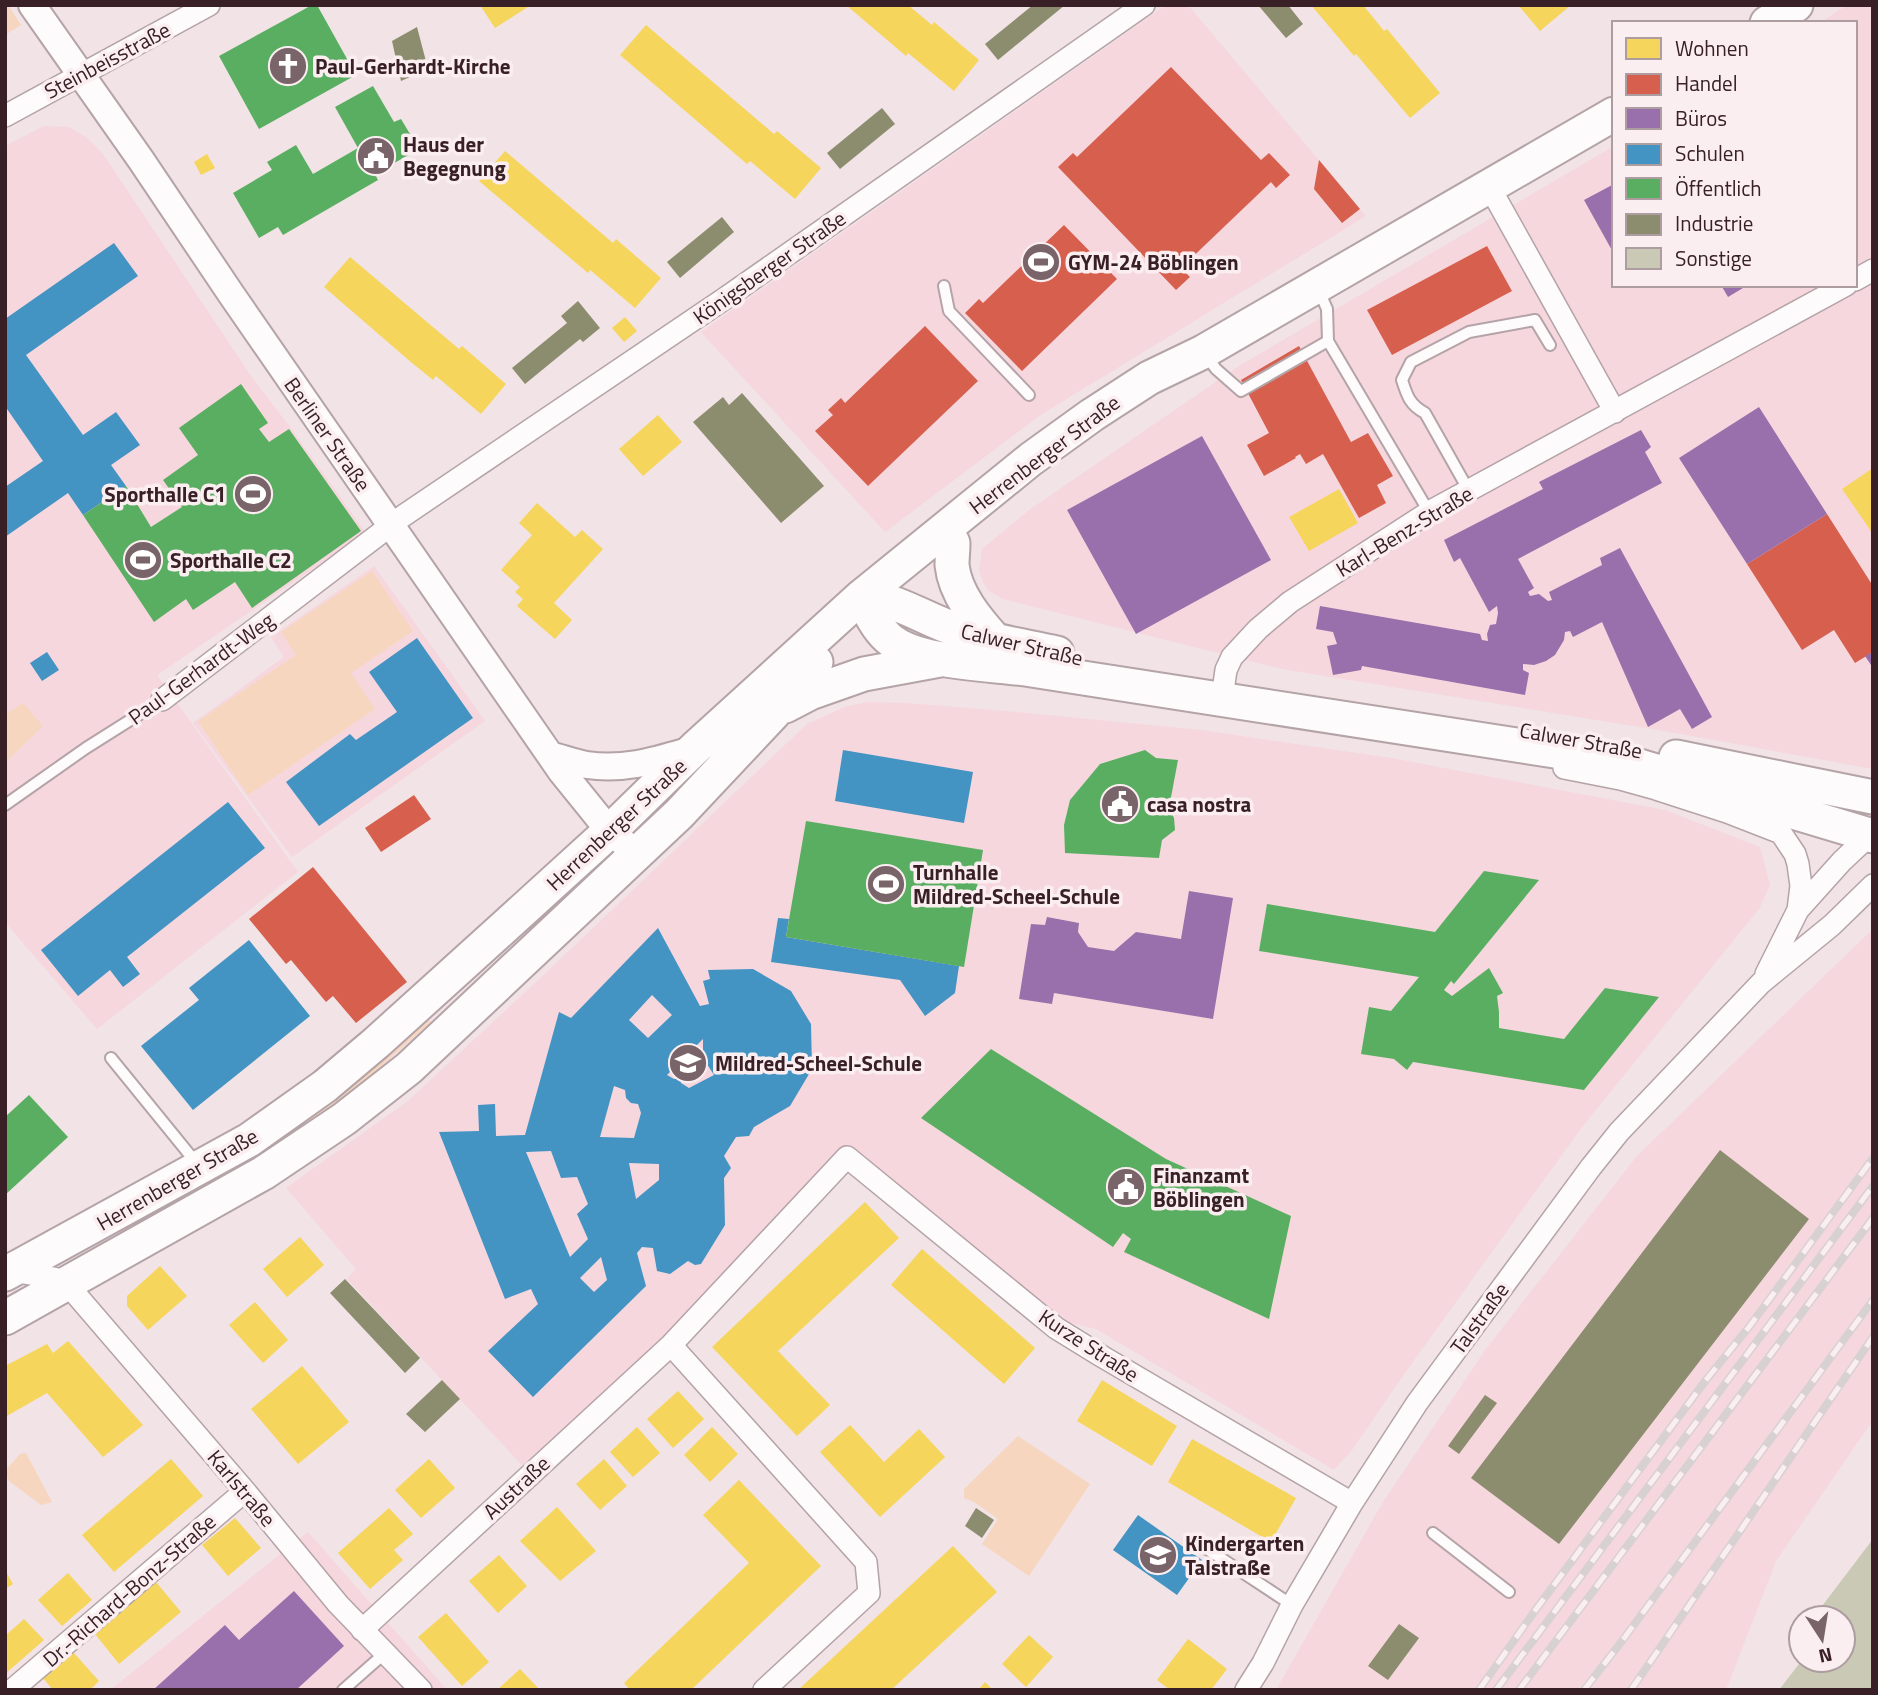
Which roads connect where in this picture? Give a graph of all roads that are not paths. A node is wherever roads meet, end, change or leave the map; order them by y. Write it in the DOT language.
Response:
graph roads {
  1 [pos="32,5"];
  2 [pos="209,5"];
  3 [pos="1144,5"];
  4 [pos="1796,5"];
  5 [pos="1770,21"];
  6 [pos="81,74"];
  7 [pos="1612,115"];
  8 [pos="5,116"];
  9 [pos="1496,197"];
  10 [pos="1873,270"];
  11 [pos="1857,279"];
  12 [pos="944,286"];
  13 [pos="1317,286"];
  14 [pos="1842,287"];
  15 [pos="1328,341"];
  16 [pos="1550,345"];
  17 [pos="1203,352"];
  18 [pos="1028,395"];
  19 [pos="1615,412"];
  20 [pos="1469,491"];
  21 [pos="1429,512"];
  22 [pos="392,525"];
  23 [pos="953,543"];
  24 [pos="873,603"];
  25 [pos="996,641"];
  26 [pos="942,660"];
  27 [pos="1224,684"];
  28 [pos="162,700"];
  29 [pos="774,713"];
  30 [pos="1524,746"];
  31 [pos="695,748"];
  32 [pos="550,755"];
  33 [pos="1873,797"];
  34 [pos="5,804"];
  35 [pos="611,830"];
  36 [pos="1871,834"];
  37 [pos="635,854"];
  38 [pos="1795,854"];
  39 [pos="1873,885"];
  40 [pos="1798,910"];
  41 [pos="1761,983"];
  42 [pos="111,1058"];
  43 [pos="847,1157"];
  44 [pos="200,1168"];
  45 [pos="8,1272"];
  46 [pos="65,1284"];
  47 [pos="5,1318"];
  48 [pos="671,1345"];
  49 [pos="246,1490"];
  50 [pos="1352,1503"];
  51 [pos="1433,1533"];
  52 [pos="1207,1549"];
  53 [pos="1509,1592"];
  54 [pos="1292,1605"];
  55 [pos="362,1630"];
  56 [pos="385,1653"];
  57 [pos="12,1690"];
  58 [pos="343,1690"];
  59 [pos="421,1690"];
  60 [pos="764,1690"];
  61 [pos="1246,1690"];
  1 -- 6 [label="street, Berliner Straße"];
  2 -- 6 [label="street, Steinbeisstraße"];
  3 -- 22 [label="street, Königsberger Straße"];
  4 -- 5 [label="main road"];
  6 -- 8 [label="street, Steinbeisstraße"];
  6 -- 22 [label="street, Berliner Straße"];
  7 -- 9 [label="main road, Herrenberger Straße"];
  9 -- 13 [label="main road, Herrenberger Straße"];
  9 -- 19 [label="street"];
  10 -- 11 [label="street"];
  12 -- 18 [label="lane"];
  13 -- 15 [label="lane"];
  13 -- 17 [label="main road, Herrenberger Straße"];
  14 -- 19 [label="street, Karl-Benz-Straße"];
  15 -- 17 [label="lane"];
  15 -- 21 [label="lane"];
  16 -- 20 [label="lane"];
  17 -- 23 [label="main road, Herrenberger Straße"];
  17 -- 24 [label="main road, Herrenberger Straße"];
  19 -- 20 [label="street, Karl-Benz-Straße"];
  20 -- 21 [label="street, Karl-Benz-Straße"];
  21 -- 27 [label="street, Karl-Benz-Straße"];
  22 -- 28 [label="street, Paul-Gerhardt-Weg"];
  22 -- 32 [label="street, Berliner Straße"];
  23 -- 24 [label="main road, Herrenberger Straße"];
  23 -- 25 [label="main road"];
  24 -- 25 [label="main road, Calwer Straße"];
  24 -- 26 [label="main road, Calwer Straße"];
  24 -- 29 [label="main road, Herrenberger Straße"];
  24 -- 31 [label="main road, Herrenberger Straße"];
  25 -- 27 [label="main road, Calwer Straße"];
  26 -- 29 [label="main road"];
  26 -- 30 [label="main road, Calwer Straße"];
  27 -- 33 [label="main road, Calwer Straße"];
  28 -- 34 [label="lane, Paul-Gerhardt-Weg"];
  29 -- 37 [label="main road, Herrenberger Straße"];
  30 -- 36 [label="main road, Calwer Straße"];
  30 -- 38 [label="street, Calwer Straße"];
  31 -- 32 [label="street"];
  31 -- 35 [label="main road, Herrenberger Straße"];
  32 -- 35 [label="street, Berliner Straße"];
  35 -- 37 [label="street, Berliner Straße"];
  35 -- 44 [label="main road, Herrenberger Straße"];
  36 -- 40 [label="street, Talstraße"];
  37 -- 46 [label="main road, Herrenberger Straße"];
  38 -- 40 [label="street, Talstraße"];
  39 -- 41 [label="street, Talstraße"];
  40 -- 41 [label="street, Talstraße"];
  41 -- 50 [label="street, Talstraße"];
  42 -- 44 [label="lane"];
  43 -- 48 [label="street, Austraße"];
  43 -- 50 [label="street, Kurze Straße"];
  44 -- 45 [label="main road, Herrenberger Straße"];
  45 -- 46 [label="street, Herrenberger Straße"];
  46 -- 47 [label="main road, Herrenberger Straße"];
  46 -- 49 [label="street, Karlstraße"];
  48 -- 55 [label="street, Austraße"];
  48 -- 60 [label="street"];
  49 -- 55 [label="street, Karlstraße"];
  49 -- 57 [label="street, Dr.-Richard-Bonz-Straße"];
  50 -- 54 [label="street, Talstraße"];
  51 -- 53 [label="lane"];
  52 -- 54 [label="lane"];
  54 -- 61 [label="street, Talstraße"];
  55 -- 56 [label="street, Karlstraße"];
  56 -- 58 [label="lane"];
  56 -- 59 [label="street, Karlstraße"];
}
